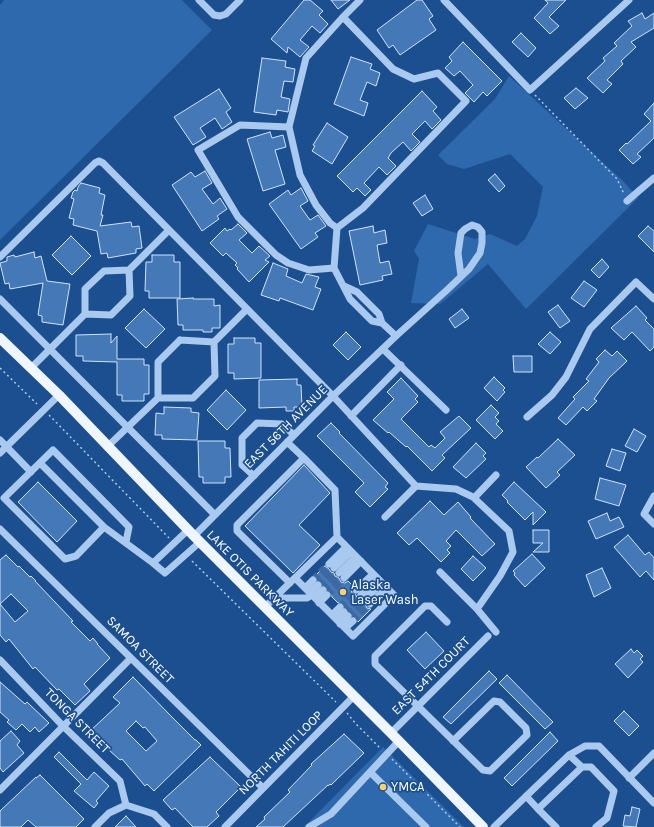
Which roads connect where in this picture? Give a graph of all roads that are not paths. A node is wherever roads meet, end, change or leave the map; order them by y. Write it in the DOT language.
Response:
graph roads {
  1 [pos="199,0"];
  2 [pos="240,0"];
  3 [pos="360,0"];
  4 [pos="444,0"];
  5 [pos="629,0"];
  6 [pos="342,17"];
  7 [pos="289,127"];
  8 [pos="654,178"];
  9 [pos="627,201"];
  10 [pos="337,228"];
  11 [pos="169,230"];
  12 [pos="0,257"];
  13 [pos="334,268"];
  14 [pos="129,270"];
  15 [pos="461,276"];
  16 [pos="0,299"];
  17 [pos="654,300"];
  18 [pos="247,309"];
  19 [pos="86,314"];
  20 [pos="396,336"];
  21 [pos="0,338"];
  22 [pos="214,342"];
  23 [pos="50,349"];
  24 [pos="383,349"];
  25 [pos="401,365"];
  26 [pos="31,368"];
  27 [pos="59,395"];
  28 [pos="333,396"];
  29 [pos="158,398"];
  30 [pos="446,410"];
  31 [pos="351,416"];
  32 [pos="527,417"];
  33 [pos="128,427"];
  34 [pos="294,436"];
  35 [pos="0,440"];
  36 [pos="288,442"];
  37 [pos="107,446"];
  38 [pos="6,447"];
  39 [pos="0,453"];
  40 [pos="304,458"];
  41 [pos="40,463"];
  42 [pos="31,472"];
  43 [pos="254,476"];
  44 [pos="496,476"];
  45 [pos="416,486"];
  46 [pos="654,496"];
  47 [pos="474,498"];
  48 [pos="215,515"];
  49 [pos="385,517"];
  50 [pos="654,524"];
  51 [pos="104,527"];
  52 [pos="0,529"];
  53 [pos="194,536"];
  54 [pos="337,538"];
  55 [pos="126,542"];
  56 [pos="354,554"];
  57 [pos="153,563"];
  58 [pos="440,572"];
  59 [pos="292,581"];
  60 [pos="380,581"];
  61 [pos="312,595"];
  62 [pos="275,598"];
  63 [pos="265,607"];
  64 [pos="477,609"];
  65 [pos="338,622"];
  66 [pos="447,622"];
  67 [pos="496,632"];
  68 [pos="488,636"];
  69 [pos="131,658"];
  70 [pos="0,660"];
  71 [pos="354,696"];
  72 [pos="418,706"];
  73 [pos="64,726"];
  74 [pos="391,733"];
  75 [pos="399,741"];
  76 [pos="453,741"];
  77 [pos="654,753"];
  78 [pos="569,755"];
  79 [pos="582,768"];
  80 [pos="370,772"];
  81 [pos="629,778"];
  82 [pos="262,788"];
  83 [pos="0,790"];
  84 [pos="526,796"];
  85 [pos="654,803"];
  86 [pos="126,805"];
  87 [pos="538,809"];
  88 [pos="95,827"];
  89 [pos="167,827"];
  90 [pos="225,827"];
  91 [pos="309,827"];
  92 [pos="426,827"];
  93 [pos="483,827"];
  94 [pos="494,827"];
  95 [pos="556,827"];
  96 [pos="596,827"];
  1 -- 2 [label="street"];
  3 -- 6 [label="street"];
  4 -- 5 [label="street"];
  6 -- 7 [label="street"];
  6 -- 10 [label="street"];
  7 -- 10 [label="street"];
  7 -- 13 [label="street"];
  8 -- 9 [label="street"];
  10 -- 13 [label="street"];
  11 -- 12 [label="street"];
  11 -- 14 [label="street"];
  11 -- 18 [label="street"];
  13 -- 20 [label="street"];
  14 -- 19 [label="street"];
  14 -- 19 [label="street"];
  15 -- 15 [label="street, EAST 56TH AVENUE"];
  15 -- 20 [label="street, EAST 56TH AVENUE"];
  16 -- 23 [label="street"];
  17 -- 32 [label="street"];
  18 -- 22 [label="street"];
  18 -- 28 [label="street"];
  19 -- 23 [label="street"];
  20 -- 24 [label="street, EAST 56TH AVENUE"];
  21 -- 26 [label="main road, LAKE OTIS PARKWAY"];
  22 -- 29 [label="street"];
  22 -- 29 [label="street"];
  23 -- 26 [label="street"];
  23 -- 33 [label="street"];
  24 -- 25 [label="street"];
  24 -- 28 [label="street, EAST 56TH AVENUE"];
  25 -- 30 [label="street"];
  25 -- 31 [label="street"];
  26 -- 27 [label="main road, LAKE OTIS PARKWAY"];
  27 -- 37 [label="main road, LAKE OTIS PARKWAY"];
  27 -- 38 [label="street"];
  28 -- 31 [label="street"];
  28 -- 34 [label="street, EAST 56TH AVENUE"];
  29 -- 33 [label="street"];
  31 -- 45 [label="street"];
  33 -- 37 [label="street"];
  33 -- 48 [label="street"];
  34 -- 36 [label="street, EAST 56TH AVENUE"];
  34 -- 43 [label="street"];
  35 -- 38 [label="street"];
  36 -- 40 [label="street"];
  36 -- 43 [label="street, EAST 56TH AVENUE"];
  37 -- 53 [label="main road, LAKE OTIS PARKWAY"];
  38 -- 39 [label="street"];
  38 -- 42 [label="street"];
  40 -- 54 [label="street"];
  40 -- 59 [label="street"];
  41 -- 42 [label="street"];
  41 -- 51 [label="street"];
  41 -- 55 [label="street"];
  42 -- 51 [label="street"];
  43 -- 48 [label="street, EAST 56TH AVENUE"];
  44 -- 47 [label="street"];
  45 -- 47 [label="street"];
  45 -- 49 [label="street"];
  46 -- 50 [label="street"];
  47 -- 64 [label="street"];
  48 -- 53 [label="street, EAST 56TH AVENUE"];
  51 -- 55 [label="street"];
  52 -- 69 [label="street, SAMOA STREET"];
  53 -- 57 [label="street"];
  53 -- 57 [label="street"];
  53 -- 63 [label="main road, LAKE OTIS PARKWAY"];
  54 -- 56 [label="street"];
  54 -- 59 [label="street"];
  55 -- 57 [label="street"];
  56 -- 56 [label="street"];
  56 -- 60 [label="street"];
  58 -- 64 [label="street"];
  59 -- 61 [label="street"];
  59 -- 62 [label="street"];
  60 -- 60 [label="street"];
  60 -- 65 [label="street"];
  61 -- 61 [label="street"];
  61 -- 62 [label="street"];
  61 -- 65 [label="street"];
  62 -- 63 [label="street"];
  63 -- 71 [label="main road, LAKE OTIS PARKWAY"];
  64 -- 67 [label="street"];
  65 -- 65 [label="street"];
  66 -- 72 [label="street"];
  68 -- 72 [label="street, EAST 54TH COURT"];
  69 -- 73 [label="street"];
  69 -- 82 [label="street, SAMOA STREET"];
  70 -- 73 [label="street, TONGA STREET"];
  71 -- 74 [label="main road, LAKE OTIS PARKWAY"];
  71 -- 82 [label="street, NORTH TAHITI LOOP"];
  72 -- 74 [label="street, EAST 54TH COURT"];
  72 -- 76 [label="street"];
  73 -- 83 [label="street"];
  73 -- 86 [label="street, TONGA STREET"];
  74 -- 75 [label="main road, LAKE OTIS PARKWAY"];
  75 -- 80 [label="street"];
  75 -- 93 [label="main road, LAKE OTIS PARKWAY"];
  76 -- 76 [label="street"];
  77 -- 81 [label="street"];
  78 -- 79 [label="street"];
  78 -- 81 [label="street"];
  78 -- 84 [label="street"];
  79 -- 87 [label="street"];
  79 -- 96 [label="street"];
  80 -- 91 [label="street"];
  80 -- 92 [label="street"];
  81 -- 85 [label="street"];
  82 -- 90 [label="street, NORTH TAHITI LOOP"];
  84 -- 87 [label="street"];
  84 -- 94 [label="street"];
  86 -- 88 [label="street"];
  86 -- 89 [label="street"];
  87 -- 95 [label="street"];
}
